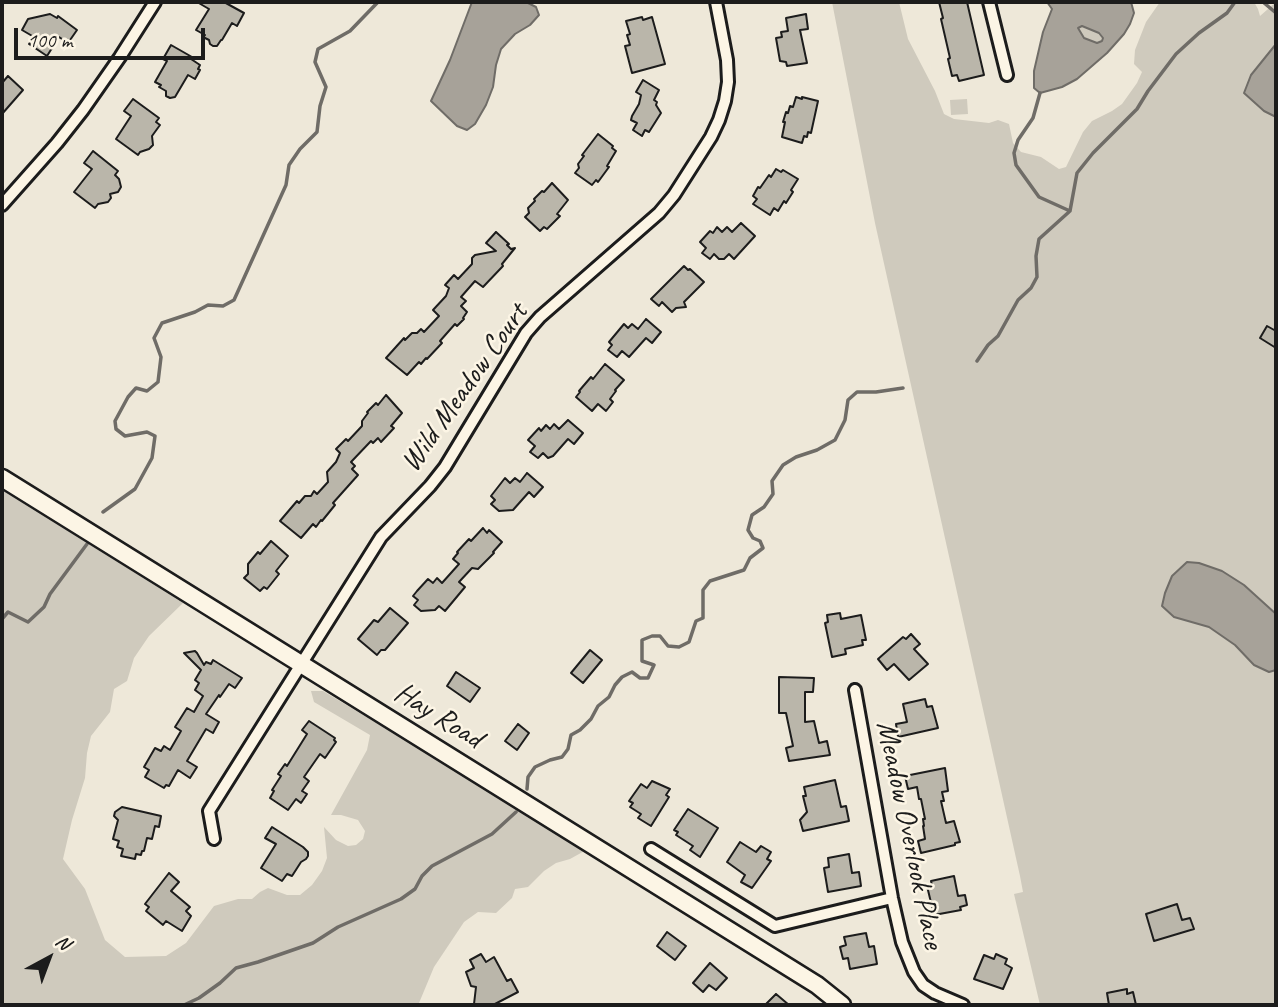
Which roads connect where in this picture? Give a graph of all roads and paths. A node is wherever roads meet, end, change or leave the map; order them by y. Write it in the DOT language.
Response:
graph roads {
  1 [pos="155,2"];
  2 [pos="716,2"];
  3 [pos="989,2"];
  4 [pos="1007,75"];
  5 [pos="2,205"];
  6 [pos="2,478"];
  7 [pos="301,664"];
  8 [pos="855,690"];
  9 [pos="214,839"];
  10 [pos="651,849"];
  11 [pos="892,898"];
  12 [pos="842,1005"];
  13 [pos="963,1005"];
  1 -- 5 [label="street"];
  2 -- 7 [label="street, Wild Meadow Court"];
  3 -- 4 [label="street"];
  6 -- 7 [label="street, Hay Road"];
  7 -- 9 [label="street, Wild Meadow Court"];
  7 -- 12 [label="street, Hay Road"];
  8 -- 11 [label="street, Meadow Overlook Place"];
  10 -- 11 [label="street"];
  11 -- 13 [label="street, Meadow Overlook Place"];
}
